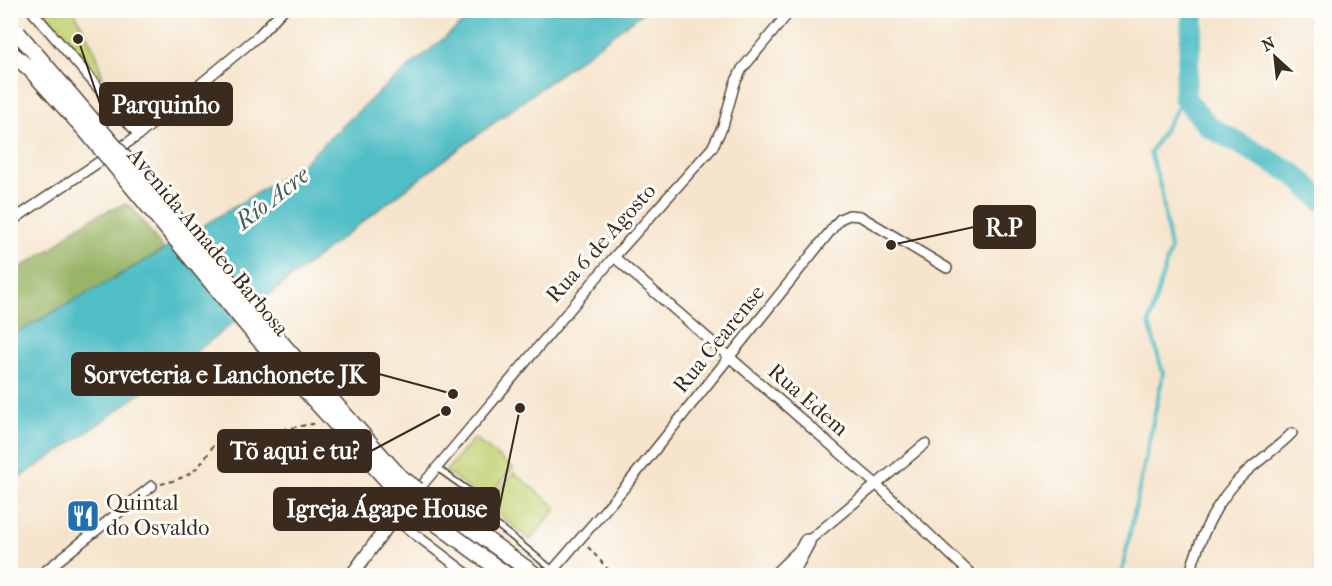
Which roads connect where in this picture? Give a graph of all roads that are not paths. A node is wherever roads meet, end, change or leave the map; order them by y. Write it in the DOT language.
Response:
graph roads {
  1 [pos="31,10"];
  2 [pos="283,10"];
  3 [pos="791,10"];
  4 [pos="13,29"];
  5 [pos="10,52"];
  6 [pos="139,135"];
  7 [pos="10,222"];
  8 [pos="614,257"];
  9 [pos="946,268"];
  10 [pos="729,359"];
  11 [pos="1292,433"];
  12 [pos="925,444"];
  13 [pos="435,466"];
  14 [pos="876,484"];
  15 [pos="152,486"];
  16 [pos="418,490"];
  17 [pos="406,501"];
  18 [pos="395,519"];
  19 [pos="807,542"];
  20 [pos="504,573"];
  21 [pos="551,573"];
  22 [pos="39,576"];
  23 [pos="351,576"];
  24 [pos="470,576"];
  25 [pos="537,576"];
  26 [pos="772,576"];
  27 [pos="789,576"];
  28 [pos="974,576"];
  29 [pos="1189,576"];
  1 -- 6 [label="street"];
  2 -- 6 [label="street"];
  3 -- 8 [label="street, Rua 6 de Agosto"];
  4 -- 16 [label="main road, Avenida Amadeo Barbosa, bridge"];
  5 -- 17 [label="main road, Avenida Amadeo Barbosa, bridge"];
  6 -- 7 [label="street"];
  8 -- 10 [label="street, Rua Edem"];
  8 -- 13 [label="street, Rua 6 de Agosto"];
  9 -- 10 [label="street, Rua Cearense"];
  10 -- 14 [label="street, Rua Edem"];
  10 -- 21 [label="street, Rua Cearense"];
  11 -- 29 [label="street"];
  12 -- 14 [label="street"];
  13 -- 16 [label="street, Rua 6 de Agosto"];
  13 -- 21 [label="lane"];
  14 -- 19 [label="street"];
  14 -- 28 [label="street, Rua Edem"];
  15 -- 22 [label="street"];
  16 -- 25 [label="main road, Avenida Amadeo Barbosa"];
  17 -- 18 [label="street"];
  17 -- 20 [label="main road, Avenida Amadeo Barbosa"];
  18 -- 23 [label="street"];
  18 -- 24 [label="street"];
  19 -- 26 [label="street"];
  19 -- 27 [label="main road"];
}
